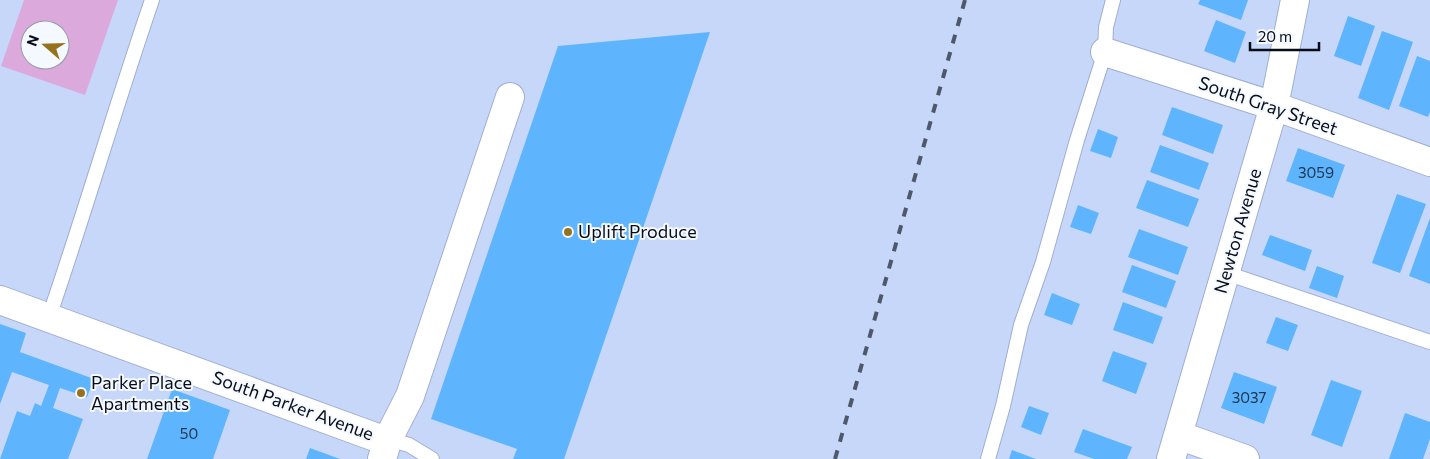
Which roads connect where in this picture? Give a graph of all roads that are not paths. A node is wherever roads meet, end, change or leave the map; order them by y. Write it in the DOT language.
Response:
graph roads {
  1 [pos="152,0"];
  2 [pos="1113,0"];
  3 [pos="1295,0"];
  4 [pos="1105,52"];
  5 [pos="510,97"];
  6 [pos="1274,106"];
  7 [pos="1430,162"];
  8 [pos="1226,272"];
  9 [pos="0,300"];
  10 [pos="50,317"];
  11 [pos="1430,342"];
  12 [pos="1175,447"];
  13 [pos="386,449"];
  14 [pos="432,459"];
  15 [pos="988,459"];
  16 [pos="1245,459"];
  1 -- 10 [label="lane"];
  2 -- 4 [label="lane"];
  3 -- 6 [label="street, Newton Avenue"];
  4 -- 6 [label="street, South Gray Street"];
  4 -- 15 [label="lane"];
  5 -- 13 [label="street"];
  6 -- 7 [label="street, South Gray Street"];
  6 -- 8 [label="street, Newton Avenue"];
  8 -- 11 [label="lane"];
  8 -- 12 [label="street, Newton Avenue"];
  9 -- 10 [label="street, South Parker Avenue"];
  10 -- 13 [label="street, South Parker Avenue"];
  12 -- 16 [label="street"];
  13 -- 14 [label="lane"];
}
